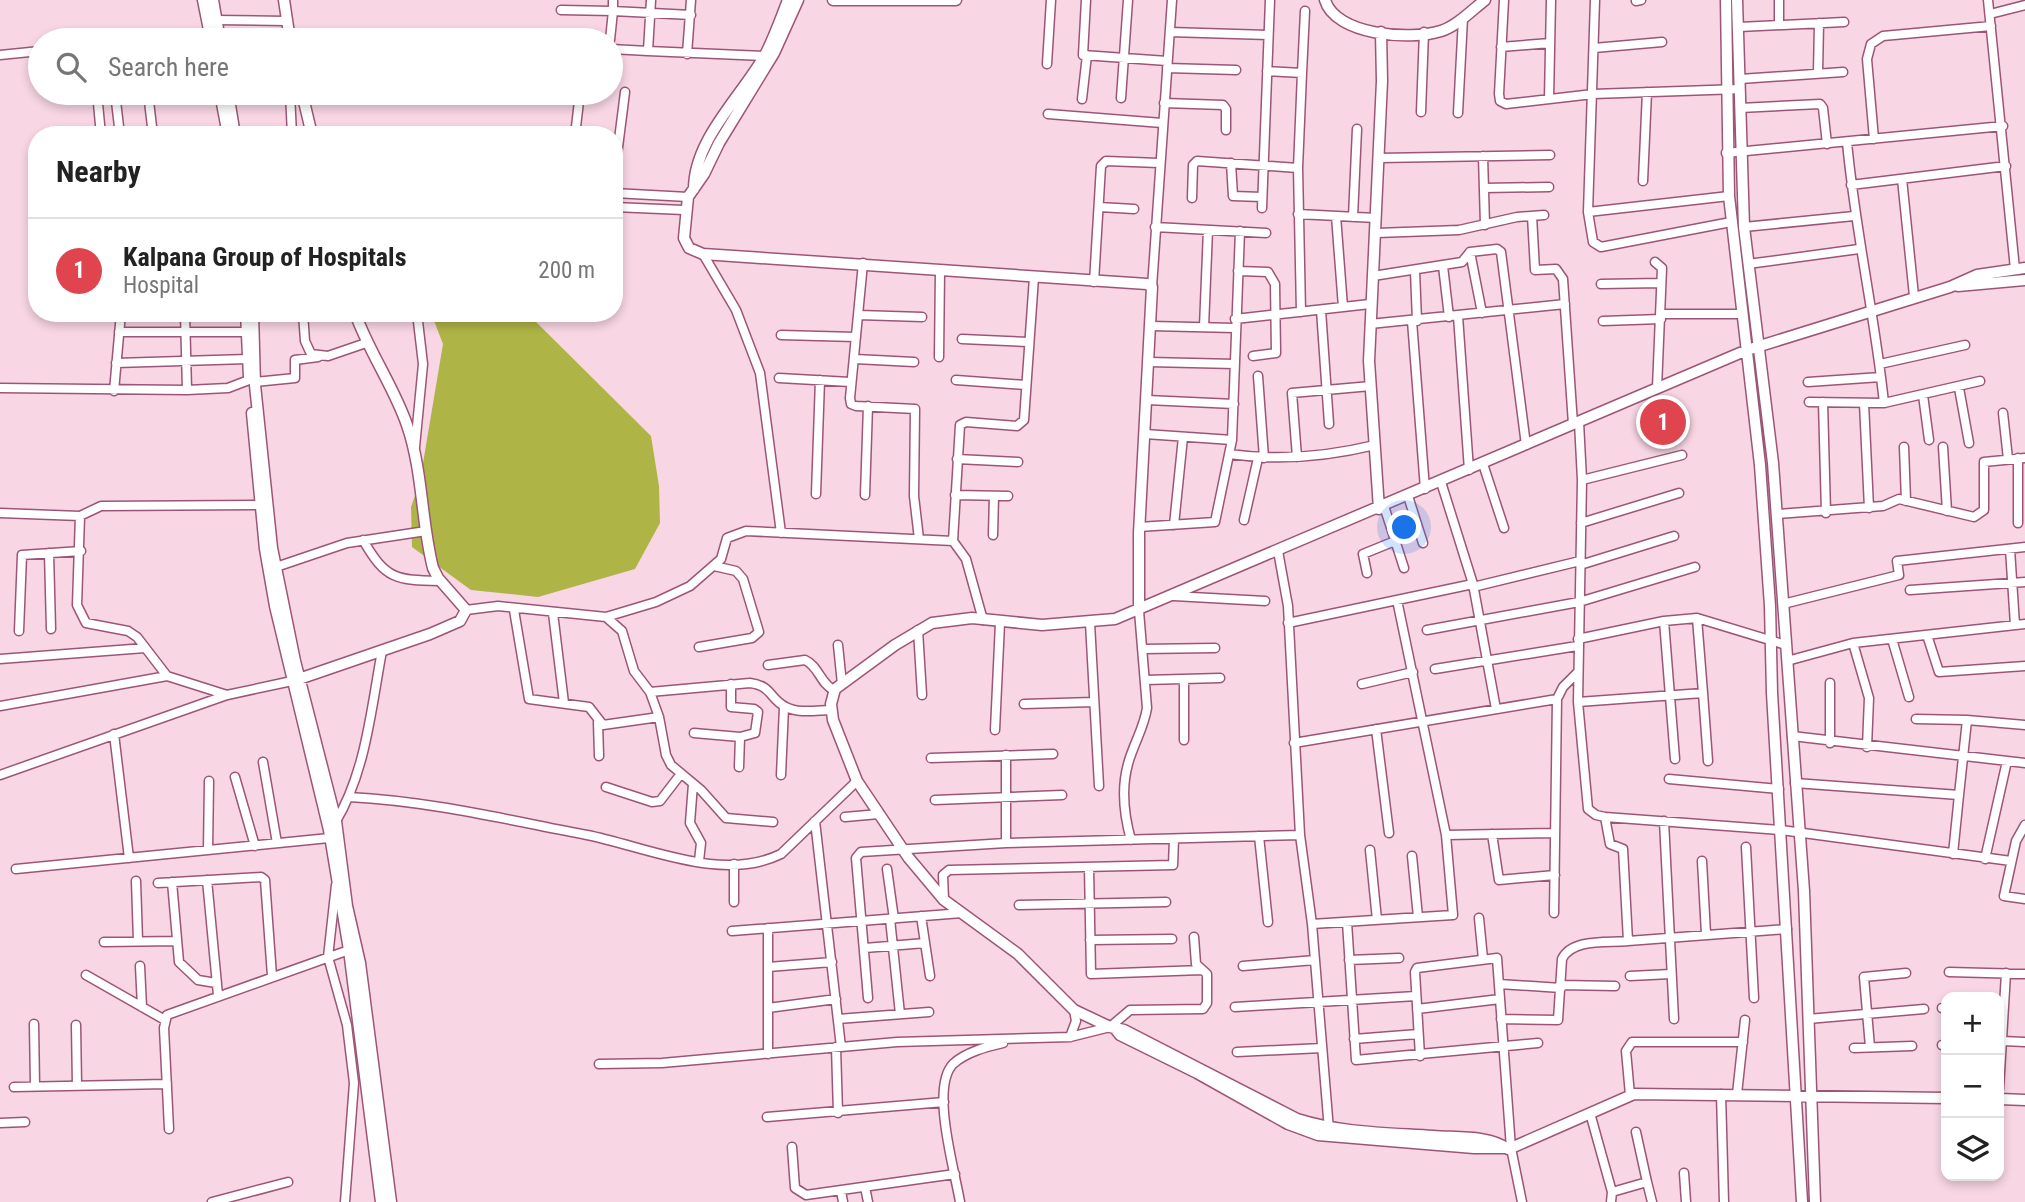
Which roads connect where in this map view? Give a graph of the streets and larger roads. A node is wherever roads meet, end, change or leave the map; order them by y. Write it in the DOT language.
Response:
graph roads {
  1 [pos="203,0"];
  2 [pos="213,0"];
  3 [pos="284,0"];
  4 [pos="613,0"];
  5 [pos="650,0"];
  6 [pos="691,0"];
  7 [pos="788,0"];
  8 [pos="798,0"];
  9 [pos="833,0"];
  10 [pos="956,0"];
  11 [pos="1051,0"];
  12 [pos="1086,0"];
  13 [pos="1128,0"];
  14 [pos="1172,0"];
  15 [pos="1270,0"];
  16 [pos="1325,0"];
  17 [pos="1471,0"];
  18 [pos="1504,0"];
  19 [pos="1551,0"];
  20 [pos="1595,0"];
  21 [pos="1726,0"];
  22 [pos="1737,0"];
  23 [pos="1779,0"];
  24 [pos="1988,0"];
  25 [pos="1484,1"];
  26 [pos="2025,5"];
  27 [pos="561,10"];
  28 [pos="613,11"];
  29 [pos="1305,11"];
  30 [pos="650,13"];
  31 [pos="1990,14"];
  32 [pos="691,15"];
  33 [pos="1463,18"];
  34 [pos="216,20"];
  35 [pos="1844,22"];
  36 [pos="1819,23"];
  37 [pos="287,25"];
  38 [pos="1779,25"];
  39 [pos="1991,26"];
  40 [pos="1739,27"];
  41 [pos="208,28"];
  42 [pos="218,28"];
  43 [pos="287,28"];
  44 [pos="611,28"];
  45 [pos="1170,32"];
  46 [pos="1381,32"];
  47 [pos="1424,32"];
  48 [pos="1268,35"];
  49 [pos="1550,43"];
  50 [pos="1662,43"];
  51 [pos="1501,47"];
  52 [pos="1594,48"];
  53 [pos="623,50"];
  54 [pos="648,51"];
  55 [pos="28,52"];
  56 [pos="687,54"];
  57 [pos="0,55"];
  58 [pos="1087,55"];
  59 [pos="764,56"];
  60 [pos="1125,58"];
  61 [pos="1047,64"];
  62 [pos="1167,64"];
  63 [pos="1236,70"];
  64 [pos="1267,71"];
  65 [pos="1843,72"];
  66 [pos="1302,73"];
  67 [pos="1818,73"];
  68 [pos="1740,84"];
  69 [pos="1727,89"];
  70 [pos="625,92"];
  71 [pos="1647,92"];
  72 [pos="1593,94"];
  73 [pos="1121,98"];
  74 [pos="1082,99"];
  75 [pos="1549,99"];
  76 [pos="1164,103"];
  77 [pos="98,105"];
  78 [pos="116,105"];
  79 [pos="149,105"];
  80 [pos="222,105"];
  81 [pos="230,105"];
  82 [pos="291,105"];
  83 [pos="305,105"];
  84 [pos="579,105"];
  85 [pos="1740,108"];
  86 [pos="1421,112"];
  87 [pos="1458,113"];
  88 [pos="1048,114"];
  89 [pos="1162,123"];
  90 [pos="100,126"];
  91 [pos="119,126"];
  92 [pos="152,126"];
  93 [pos="226,126"];
  94 [pos="234,126"];
  95 [pos="292,126"];
  96 [pos="310,126"];
  97 [pos="576,126"];
  98 [pos="621,126"];
  99 [pos="2003,126"];
  100 [pos="1357,129"];
  101 [pos="1226,130"];
  102 [pos="1874,139"];
  103 [pos="1847,142"];
  104 [pos="1827,144"];
  105 [pos="1726,153"];
  106 [pos="1741,153"];
  107 [pos="1549,155"];
  108 [pos="1483,156"];
  109 [pos="1379,158"];
  110 [pos="1159,163"];
  111 [pos="1231,163"];
  112 [pos="1264,166"];
  113 [pos="2006,166"];
  114 [pos="1298,168"];
  115 [pos="1902,179"];
  116 [pos="1643,181"];
  117 [pos="1851,185"];
  118 [pos="1549,187"];
  119 [pos="1484,188"];
  120 [pos="623,193"];
  121 [pos="691,193"];
  122 [pos="1729,196"];
  123 [pos="1262,197"];
  124 [pos="1192,198"];
  125 [pos="623,207"];
  126 [pos="1099,207"];
  127 [pos="1262,208"];
  128 [pos="1134,209"];
  129 [pos="684,210"];
  130 [pos="1588,212"];
  131 [pos="1298,214"];
  132 [pos="1544,215"];
  133 [pos="1336,216"];
  134 [pos="1353,216"];
  135 [pos="1532,216"];
  136 [pos="1854,216"];
  137 [pos="1376,218"];
  138 [pos="1731,222"];
  139 [pos="1485,225"];
  140 [pos="1154,227"];
  141 [pos="1744,227"];
  142 [pos="1208,230"];
  143 [pos="1240,231"];
  144 [pos="1266,233"];
  145 [pos="1377,233"];
  146 [pos="1859,249"];
  147 [pos="1470,252"];
  148 [pos="703,254"];
  149 [pos="1655,262"];
  150 [pos="863,263"];
  151 [pos="1748,264"];
  152 [pos="1443,266"];
  153 [pos="2020,269"];
  154 [pos="940,271"];
  155 [pos="1237,271"];
  156 [pos="1415,271"];
  157 [pos="1373,276"];
  158 [pos="1034,277"];
  159 [pos="2025,280"];
  160 [pos="1094,282"];
  161 [pos="1661,283"];
  162 [pos="1601,284"];
  163 [pos="1152,287"];
  164 [pos="1950,287"];
  165 [pos="1914,296"];
  166 [pos="1370,304"];
  167 [pos="1565,304"];
  168 [pos="1343,307"];
  169 [pos="1321,310"];
  170 [pos="1507,310"];
  171 [pos="1869,310"];
  172 [pos="1301,312"];
  173 [pos="1482,313"];
  174 [pos="859,314"];
  175 [pos="1277,314"];
  176 [pos="1742,314"];
  177 [pos="1661,316"];
  178 [pos="922,317"];
  179 [pos="1454,317"];
  180 [pos="1414,321"];
  181 [pos="1603,321"];
  182 [pos="120,322"];
  183 [pos="186,322"];
  184 [pos="246,322"];
  185 [pos="253,322"];
  186 [pos="304,322"];
  187 [pos="358,322"];
  188 [pos="418,322"];
  189 [pos="1235,324"];
  190 [pos="1370,324"];
  191 [pos="1151,326"];
  192 [pos="1204,327"];
  193 [pos="186,331"];
  194 [pos="119,332"];
  195 [pos="246,332"];
  196 [pos="781,335"];
  197 [pos="856,337"];
  198 [pos="962,339"];
  199 [pos="1028,342"];
  200 [pos="366,343"];
  201 [pos="1965,345"];
  202 [pos="1760,346"];
  203 [pos="1747,350"];
  204 [pos="1253,356"];
  205 [pos="320,357"];
  206 [pos="939,357"];
  207 [pos="248,359"];
  208 [pos="855,359"];
  209 [pos="186,361"];
  210 [pos="914,362"];
  211 [pos="1149,362"];
  212 [pos="116,363"];
  213 [pos="1880,364"];
  214 [pos="1235,365"];
  215 [pos="1258,376"];
  216 [pos="1881,377"];
  217 [pos="779,378"];
  218 [pos="820,380"];
  219 [pos="956,380"];
  220 [pos="252,381"];
  221 [pos="1980,381"];
  222 [pos="850,382"];
  223 [pos="1808,382"];
  224 [pos="1025,385"];
  225 [pos="1371,386"];
  226 [pos="0,388"];
  227 [pos="1657,388"];
  228 [pos="1959,388"];
  229 [pos="187,390"];
  230 [pos="1326,390"];
  231 [pos="114,391"];
  232 [pos="1923,395"];
  233 [pos="1147,400"];
  234 [pos="1809,402"];
  235 [pos="1823,402"];
  236 [pos="1864,403"];
  237 [pos="1884,403"];
  238 [pos="1234,404"];
  239 [pos="868,406"];
  240 [pos="2003,414"];
  241 [pos="1576,423"];
  242 [pos="1329,424"];
  243 [pos="1145,434"];
  244 [pos="1182,437"];
  245 [pos="1232,440"];
  246 [pos="1929,440"];
  247 [pos="1969,443"];
  248 [pos="1375,445"];
  249 [pos="1526,445"];
  250 [pos="1904,447"];
  251 [pos="1943,447"];
  252 [pos="414,450"];
  253 [pos="1229,454"];
  254 [pos="1682,455"];
  255 [pos="1297,457"];
  256 [pos="957,458"];
  257 [pos="1261,458"];
  258 [pos="2022,458"];
  259 [pos="2008,459"];
  260 [pos="1018,462"];
  261 [pos="1483,464"];
  262 [pos="1469,470"];
  263 [pos="1582,480"];
  264 [pos="1441,482"];
  265 [pos="1425,489"];
  266 [pos="816,494"];
  267 [pos="1679,494"];
  268 [pos="865,495"];
  269 [pos="955,495"];
  270 [pos="994,496"];
  271 [pos="1008,496"];
  272 [pos="1408,496"];
  273 [pos="1906,501"];
  274 [pos="265,505"];
  275 [pos="1381,508"];
  276 [pos="1869,508"];
  277 [pos="1947,511"];
  278 [pos="0,513"];
  279 [pos="1826,513"];
  280 [pos="1777,514"];
  281 [pos="80,516"];
  282 [pos="1244,520"];
  283 [pos="1581,523"];
  284 [pos="2018,523"];
  285 [pos="1174,525"];
  286 [pos="1139,527"];
  287 [pos="1504,528"];
  288 [pos="426,531"];
  289 [pos="781,533"];
  290 [pos="993,536"];
  291 [pos="1674,536"];
  292 [pos="919,539"];
  293 [pos="363,540"];
  294 [pos="953,541"];
  295 [pos="1395,541"];
  296 [pos="1423,543"];
  297 [pos="2025,547"];
  298 [pos="2010,549"];
  299 [pos="81,551"];
  300 [pos="1278,551"];
  301 [pos="49,553"];
  302 [pos="1580,563"];
  303 [pos="714,566"];
  304 [pos="276,567"];
  305 [pos="1695,567"];
  306 [pos="1404,568"];
  307 [pos="1367,573"];
  308 [pos="441,581"];
  309 [pos="2025,582"];
  310 [pos="2013,584"];
  311 [pos="1473,586"];
  312 [pos="1910,590"];
  313 [pos="1174,596"];
  314 [pos="1397,600"];
  315 [pos="1265,601"];
  316 [pos="1579,602"];
  317 [pos="1783,604"];
  318 [pos="466,610"];
  319 [pos="514,610"];
  320 [pos="1139,611"];
  321 [pos="553,612"];
  322 [pos="606,617"];
  323 [pos="1697,618"];
  324 [pos="984,620"];
  325 [pos="1480,621"];
  326 [pos="1664,621"];
  327 [pos="1000,623"];
  328 [pos="1090,623"];
  329 [pos="1288,623"];
  330 [pos="2020,625"];
  331 [pos="51,629"];
  332 [pos="918,630"];
  333 [pos="1427,630"];
  334 [pos="19,631"];
  335 [pos="1927,635"];
  336 [pos="1892,639"];
  337 [pos="1577,642"];
  338 [pos="1769,642"];
  339 [pos="1853,643"];
  340 [pos="838,645"];
  341 [pos="1786,645"];
  342 [pos="699,647"];
  343 [pos="145,648"];
  344 [pos="1215,648"];
  345 [pos="1142,649"];
  346 [pos="382,651"];
  347 [pos="0,659"];
  348 [pos="1787,660"];
  349 [pos="1487,661"];
  350 [pos="768,665"];
  351 [pos="2025,666"];
  352 [pos="1435,669"];
  353 [pos="1413,672"];
  354 [pos="1577,673"];
  355 [pos="167,676"];
  356 [pos="1220,678"];
  357 [pos="1184,679"];
  358 [pos="296,680"];
  359 [pos="1145,680"];
  360 [pos="1830,683"];
  361 [pos="731,684"];
  362 [pos="1362,684"];
  363 [pos="838,688"];
  364 [pos="650,692"];
  365 [pos="1703,693"];
  366 [pos="227,695"];
  367 [pos="922,695"];
  368 [pos="1670,695"];
  369 [pos="1909,697"];
  370 [pos="1558,699"];
  371 [pos="1094,702"];
  372 [pos="1578,702"];
  373 [pos="564,703"];
  374 [pos="1024,704"];
  375 [pos="0,706"];
  376 [pos="784,707"];
  377 [pos="832,709"];
  378 [pos="1496,709"];
  379 [pos="659,717"];
  380 [pos="1916,719"];
  381 [pos="1966,720"];
  382 [pos="1424,721"];
  383 [pos="598,723"];
  384 [pos="2025,724"];
  385 [pos="1376,729"];
  386 [pos="995,730"];
  387 [pos="694,733"];
  388 [pos="114,734"];
  389 [pos="1792,736"];
  390 [pos="740,737"];
  391 [pos="1184,740"];
  392 [pos="1294,743"];
  393 [pos="1830,743"];
  394 [pos="1867,747"];
  395 [pos="1053,754"];
  396 [pos="1006,755"];
  397 [pos="599,756"];
  398 [pos="1963,757"];
  399 [pos="931,758"];
  400 [pos="1675,760"];
  401 [pos="1708,761"];
  402 [pos="2007,761"];
  403 [pos="262,762"];
  404 [pos="2025,763"];
  405 [pos="739,767"];
  406 [pos="0,775"];
  407 [pos="680,775"];
  408 [pos="781,775"];
  409 [pos="235,777"];
  410 [pos="1669,779"];
  411 [pos="209,781"];
  412 [pos="857,781"];
  413 [pos="1795,783"];
  414 [pos="693,784"];
  415 [pos="1099,786"];
  416 [pos="606,787"];
  417 [pos="1779,789"];
  418 [pos="1062,795"];
  419 [pos="1959,795"];
  420 [pos="349,797"];
  421 [pos="1006,797"];
  422 [pos="935,800"];
  423 [pos="879,814"];
  424 [pos="845,817"];
  425 [pos="1605,817"];
  426 [pos="815,821"];
  427 [pos="1664,821"];
  428 [pos="773,822"];
  429 [pos="2025,825"];
  430 [pos="332,830"];
  431 [pos="1781,830"];
  432 [pos="1389,833"];
  433 [pos="1555,833"];
  434 [pos="1492,834"];
  435 [pos="1798,834"];
  436 [pos="1300,835"];
  437 [pos="1446,835"];
  438 [pos="1259,836"];
  439 [pos="1174,839"];
  440 [pos="1131,840"];
  441 [pos="277,843"];
  442 [pos="1006,843"];
  443 [pos="255,846"];
  444 [pos="1746,847"];
  445 [pos="902,849"];
  446 [pos="1370,849"];
  447 [pos="208,850"];
  448 [pos="1954,854"];
  449 [pos="1412,856"];
  450 [pos="129,858"];
  451 [pos="1985,859"];
  452 [pos="1702,860"];
  453 [pos="699,861"];
  454 [pos="2011,861"];
  455 [pos="734,864"];
  456 [pos="1089,867"];
  457 [pos="16,869"];
  458 [pos="887,869"];
  459 [pos="1555,875"];
  460 [pos="206,880"];
  461 [pos="136,881"];
  462 [pos="172,882"];
  463 [pos="158,883"];
  464 [pos="336,885"];
  465 [pos="944,900"];
  466 [pos="2025,900"];
  467 [pos="734,902"];
  468 [pos="1166,902"];
  469 [pos="1090,903"];
  470 [pos="1019,905"];
  471 [pos="962,913"];
  472 [pos="1554,914"];
  473 [pos="921,916"];
  474 [pos="1418,917"];
  475 [pos="1479,918"];
  476 [pos="892,919"];
  477 [pos="1377,920"];
  478 [pos="862,921"];
  479 [pos="1268,922"];
  480 [pos="1347,922"];
  481 [pos="828,924"];
  482 [pos="1311,924"];
  483 [pos="768,928"];
  484 [pos="1787,929"];
  485 [pos="1752,930"];
  486 [pos="732,931"];
  487 [pos="1706,934"];
  488 [pos="1194,937"];
  489 [pos="1668,938"];
  490 [pos="1172,939"];
  491 [pos="1090,940"];
  492 [pos="176,941"];
  493 [pos="1628,941"];
  494 [pos="104,942"];
  495 [pos="138,942"];
  496 [pos="925,943"];
  497 [pos="893,946"];
  498 [pos="865,948"];
  499 [pos="349,950"];
  500 [pos="328,957"];
  501 [pos="1399,958"];
  502 [pos="1483,959"];
  503 [pos="1314,960"];
  504 [pos="1349,960"];
  505 [pos="832,962"];
  506 [pos="140,966"];
  507 [pos="1244,966"];
  508 [pos="768,967"];
  509 [pos="1202,970"];
  510 [pos="1950,972"];
  511 [pos="1906,973"];
  512 [pos="1671,974"];
  513 [pos="2006,974"];
  514 [pos="2025,974"];
  515 [pos="86,975"];
  516 [pos="272,976"];
  517 [pos="930,976"];
  518 [pos="1630,976"];
  519 [pos="216,983"];
  520 [pos="1499,984"];
  521 [pos="1615,986"];
  522 [pos="1561,987"];
  523 [pos="2004,992"];
  524 [pos="218,995"];
  525 [pos="1416,996"];
  526 [pos="868,998"];
  527 [pos="1754,998"];
  528 [pos="836,999"];
  529 [pos="1500,999"];
  530 [pos="1352,1000"];
  531 [pos="1318,1002"];
  532 [pos="142,1007"];
  533 [pos="1235,1007"];
  534 [pos="768,1008"];
  535 [pos="1417,1009"];
  536 [pos="1924,1009"];
  537 [pos="1074,1010"];
  538 [pos="929,1012"];
  539 [pos="901,1014"];
  540 [pos="1867,1014"];
  541 [pos="1674,1018"];
  542 [pos="838,1019"];
  543 [pos="1501,1019"];
  544 [pos="1808,1019"];
  545 [pos="165,1020"];
  546 [pos="1745,1020"];
  547 [pos="34,1024"];
  548 [pos="76,1025"];
  549 [pos="1113,1029"];
  550 [pos="1418,1034"];
  551 [pos="1070,1037"];
  552 [pos="1354,1039"];
  553 [pos="1014,1040"];
  554 [pos="1743,1042"];
  555 [pos="2025,1042"];
  556 [pos="1538,1043"];
  557 [pos="2004,1045"];
  558 [pos="1503,1046"];
  559 [pos="1912,1046"];
  560 [pos="838,1047"];
  561 [pos="1870,1047"];
  562 [pos="1322,1048"];
  563 [pos="1854,1048"];
  564 [pos="1237,1052"];
  565 [pos="768,1054"];
  566 [pos="1420,1056"];
  567 [pos="599,1064"];
  568 [pos="167,1084"];
  569 [pos="77,1085"];
  570 [pos="36,1086"];
  571 [pos="14,1087"];
  572 [pos="1721,1094"];
  573 [pos="1737,1094"];
  574 [pos="1630,1095"];
  575 [pos="1797,1095"];
  576 [pos="1810,1095"];
  577 [pos="1941,1098"];
  578 [pos="2004,1099"];
  579 [pos="2025,1100"];
  580 [pos="944,1102"];
  581 [pos="838,1113"];
  582 [pos="1590,1113"];
  583 [pos="767,1117"];
  584 [pos="25,1122"];
  585 [pos="0,1123"];
  586 [pos="169,1129"];
  587 [pos="1329,1132"];
  588 [pos="1636,1132"];
  589 [pos="792,1147"];
  590 [pos="1510,1149"];
  591 [pos="1684,1173"];
  592 [pos="955,1174"];
  593 [pos="288,1182"];
  594 [pos="1647,1182"];
  595 [pos="865,1187"];
  596 [pos="841,1191"];
  597 [pos="1610,1199"];
  598 [pos="212,1202"];
  599 [pos="345,1202"];
  600 [pos="381,1202"];
  601 [pos="391,1202"];
  602 [pos="843,1202"];
  603 [pos="868,1202"];
  604 [pos="960,1202"];
  605 [pos="1522,1202"];
  606 [pos="1652,1202"];
  607 [pos="1686,1202"];
  608 [pos="1724,1202"];
  609 [pos="1802,1202"];
  610 [pos="1815,1202"];
  1 -- 41 [label="street"];
  2 -- 34 [label="street"];
  3 -- 37 [label="street"];
  4 -- 28 [label="street"];
  5 -- 30 [label="street"];
  6 -- 32 [label="street"];
  7 -- 59 [label="street"];
  8 -- 121 [label="street"];
  9 -- 10 [label="street"];
  11 -- 61 [label="street"];
  12 -- 58 [label="street"];
  13 -- 60 [label="street"];
  14 -- 45 [label="street"];
  15 -- 48 [label="street"];
  16 -- 46 [label="street"];
  17 -- 25 [label="street"];
  18 -- 51 [label="street"];
  19 -- 49 [label="street"];
  20 -- 52 [label="street"];
  21 -- 69 [label="street"];
  22 -- 40 [label="street"];
  23 -- 38 [label="street"];
  24 -- 31 [label="street"];
  25 -- 33 [label="street"];
  26 -- 31 [label="street"];
  27 -- 28 [label="street"];
  28 -- 30 [label="street"];
  28 -- 44 [label="street"];
  29 -- 66 [label="street"];
  30 -- 32 [label="street"];
  30 -- 54 [label="street"];
  31 -- 39 [label="street"];
  32 -- 56 [label="street"];
  33 -- 47 [label="street"];
  33 -- 87 [label="street"];
  34 -- 37 [label="street"];
  34 -- 42 [label="street"];
  35 -- 36 [label="street"];
  36 -- 38 [label="street"];
  36 -- 67 [label="street"];
  37 -- 43 [label="street"];
  38 -- 40 [label="street"];
  39 -- 99 [label="street"];
  39 -- 102 [label="street"];
  40 -- 68 [label="street"];
  45 -- 48 [label="street"];
  45 -- 62 [label="street"];
  46 -- 47 [label="street"];
  46 -- 109 [label="street"];
  47 -- 86 [label="street"];
  48 -- 64 [label="street"];
  49 -- 51 [label="street"];
  49 -- 75 [label="street"];
  50 -- 52 [label="street"];
  51 -- 75 [label="street"];
  52 -- 72 [label="street"];
  53 -- 54 [label="street"];
  54 -- 56 [label="street"];
  55 -- 57 [label="street"];
  56 -- 59 [label="street"];
  58 -- 60 [label="street"];
  58 -- 74 [label="street"];
  59 -- 121 [label="street"];
  60 -- 62 [label="street"];
  60 -- 73 [label="street"];
  62 -- 63 [label="street"];
  62 -- 76 [label="street"];
  64 -- 66 [label="street"];
  64 -- 112 [label="street"];
  65 -- 67 [label="street"];
  66 -- 114 [label="street"];
  67 -- 68 [label="street"];
  68 -- 69 [label="street"];
  68 -- 85 [label="street"];
  69 -- 71 [label="street"];
  69 -- 105 [label="street"];
  70 -- 98 [label="street"];
  71 -- 72 [label="street"];
  71 -- 116 [label="street"];
  72 -- 75 [label="street"];
  72 -- 130 [label="street"];
  76 -- 89 [label="street"];
  76 -- 101 [label="street"];
  77 -- 90 [label="street"];
  78 -- 91 [label="street"];
  79 -- 92 [label="street"];
  80 -- 93 [label="street"];
  81 -- 94 [label="street"];
  82 -- 95 [label="street"];
  83 -- 96 [label="street"];
  84 -- 97 [label="street"];
  85 -- 104 [label="street"];
  85 -- 106 [label="street"];
  88 -- 89 [label="street"];
  89 -- 110 [label="street"];
  99 -- 102 [label="street"];
  99 -- 113 [label="street"];
  100 -- 134 [label="street"];
  102 -- 103 [label="street"];
  103 -- 104 [label="street"];
  103 -- 117 [label="street"];
  104 -- 106 [label="street"];
  105 -- 106 [label="street"];
  105 -- 122 [label="street"];
  106 -- 141 [label="street"];
  107 -- 108 [label="street"];
  108 -- 109 [label="street"];
  108 -- 119 [label="street"];
  109 -- 137 [label="street"];
  110 -- 126 [label="street"];
  110 -- 140 [label="street"];
  111 -- 112 [label="street"];
  111 -- 123 [label="street"];
  111 -- 124 [label="street"];
  112 -- 114 [label="street"];
  112 -- 123 [label="street"];
  113 -- 115 [label="street"];
  113 -- 153 [label="street"];
  114 -- 131 [label="street"];
  115 -- 117 [label="street"];
  115 -- 165 [label="street"];
  117 -- 136 [label="street"];
  118 -- 119 [label="street"];
  119 -- 139 [label="street"];
  120 -- 121 [label="street"];
  121 -- 129 [label="street"];
  122 -- 130 [label="street"];
  122 -- 138 [label="street"];
  123 -- 127 [label="street"];
  125 -- 129 [label="street"];
  126 -- 128 [label="street"];
  126 -- 160 [label="street"];
  129 -- 148 [label="street"];
  130 -- 138 [label="street"];
  131 -- 133 [label="street"];
  131 -- 172 [label="street"];
  132 -- 135 [label="street"];
  133 -- 134 [label="street"];
  133 -- 168 [label="street"];
  134 -- 137 [label="street"];
  135 -- 139 [label="street"];
  135 -- 167 [label="street"];
  136 -- 141 [label="street"];
  136 -- 146 [label="street"];
  137 -- 145 [label="street"];
  138 -- 176 [label="street"];
  139 -- 145 [label="street"];
  140 -- 142 [label="street"];
  140 -- 163 [label="street"];
  141 -- 151 [label="street"];
  142 -- 143 [label="street"];
  142 -- 192 [label="street"];
  143 -- 144 [label="street"];
  143 -- 155 [label="street"];
  145 -- 157 [label="street"];
  146 -- 151 [label="street"];
  146 -- 171 [label="street"];
  147 -- 152 [label="street"];
  147 -- 170 [label="street"];
  147 -- 173 [label="street"];
  148 -- 150 [label="street"];
  148 -- 289 [label="street"];
  149 -- 161 [label="street"];
  150 -- 154 [label="street"];
  150 -- 174 [label="street"];
  151 -- 202 [label="street"];
  152 -- 156 [label="street"];
  152 -- 179 [label="street"];
  153 -- 164 [label="street"];
  154 -- 158 [label="street"];
  154 -- 206 [label="street"];
  155 -- 175 [label="street"];
  155 -- 189 [label="street"];
  156 -- 157 [label="street"];
  156 -- 180 [label="street"];
  157 -- 166 [label="street"];
  158 -- 160 [label="street"];
  158 -- 199 [label="street"];
  159 -- 164 [label="street"];
  160 -- 163 [label="street"];
  161 -- 162 [label="street"];
  161 -- 177 [label="street"];
  163 -- 191 [label="street"];
  164 -- 165 [label="street"];
  165 -- 171 [label="street"];
  166 -- 168 [label="street"];
  166 -- 190 [label="street"];
  167 -- 170 [label="street"];
  167 -- 241 [label="street"];
  168 -- 169 [label="street"];
  169 -- 172 [label="street"];
  169 -- 230 [label="street"];
  170 -- 173 [label="street"];
  170 -- 249 [label="street"];
  171 -- 202 [label="street"];
  171 -- 213 [label="street"];
  172 -- 175 [label="street"];
  173 -- 179 [label="street"];
  174 -- 178 [label="street"];
  174 -- 197 [label="street"];
  175 -- 189 [label="street"];
  175 -- 204 [label="street"];
  176 -- 177 [label="street"];
  176 -- 203 [label="street"];
  177 -- 181 [label="street"];
  177 -- 227 [label="street"];
  179 -- 180 [label="street"];
  179 -- 262 [label="street"];
  180 -- 190 [label="street"];
  180 -- 265 [label="street"];
  182 -- 194 [label="street"];
  183 -- 193 [label="street"];
  184 -- 195 [label="street"];
  185 -- 220 [label="street"];
  186 -- 205 [label="street"];
  187 -- 200 [label="street"];
  188 -- 252 [label="street"];
  189 -- 192 [label="street"];
  189 -- 214 [label="street"];
  190 -- 225 [label="street"];
  191 -- 192 [label="street"];
  191 -- 211 [label="street"];
  193 -- 194 [label="street"];
  193 -- 195 [label="street"];
  193 -- 209 [label="street"];
  194 -- 212 [label="street"];
  195 -- 207 [label="street"];
  196 -- 197 [label="street"];
  197 -- 208 [label="street"];
  198 -- 199 [label="street"];
  199 -- 224 [label="street"];
  200 -- 205 [label="street"];
  200 -- 252 [label="street"];
  201 -- 213 [label="street"];
  202 -- 203 [label="street"];
  202 -- 280 [label="street"];
  203 -- 227 [label="street"];
  203 -- 338 [label="street"];
  205 -- 220 [label="street"];
  207 -- 209 [label="street"];
  207 -- 220 [label="street"];
  208 -- 210 [label="street"];
  208 -- 222 [label="street"];
  209 -- 212 [label="street"];
  209 -- 229 [label="street"];
  211 -- 214 [label="street"];
  211 -- 233 [label="street"];
  212 -- 231 [label="street"];
  213 -- 216 [label="street"];
  214 -- 238 [label="street"];
  215 -- 257 [label="street"];
  216 -- 223 [label="street"];
  216 -- 237 [label="street"];
  217 -- 218 [label="street"];
  218 -- 222 [label="street"];
  218 -- 266 [label="street"];
  219 -- 224 [label="street"];
  220 -- 229 [label="street"];
  220 -- 274 [label="street"];
  221 -- 228 [label="street"];
  222 -- 239 [label="street"];
  224 -- 256 [label="street"];
  225 -- 230 [label="street"];
  225 -- 248 [label="street"];
  226 -- 231 [label="street"];
  227 -- 241 [label="street"];
  228 -- 232 [label="street"];
  228 -- 247 [label="street"];
  229 -- 231 [label="street"];
  230 -- 242 [label="street"];
  230 -- 255 [label="street"];
  232 -- 237 [label="street"];
  232 -- 246 [label="street"];
  233 -- 238 [label="street"];
  233 -- 243 [label="street"];
  234 -- 235 [label="street"];
  235 -- 236 [label="street"];
  235 -- 279 [label="street"];
  236 -- 237 [label="street"];
  236 -- 276 [label="street"];
  238 -- 245 [label="street"];
  239 -- 268 [label="street"];
  239 -- 292 [label="street"];
  240 -- 259 [label="street"];
  241 -- 249 [label="street"];
  241 -- 263 [label="street"];
  243 -- 244 [label="street"];
  243 -- 286 [label="street"];
  244 -- 245 [label="street"];
  244 -- 285 [label="street"];
  245 -- 253 [label="street"];
  248 -- 255 [label="street"];
  248 -- 275 [label="street"];
  249 -- 261 [label="street"];
  250 -- 273 [label="street"];
  251 -- 277 [label="street"];
  252 -- 288 [label="street"];
  253 -- 257 [label="street"];
  253 -- 285 [label="street"];
  254 -- 263 [label="street"];
  255 -- 257 [label="street"];
  256 -- 260 [label="street"];
  256 -- 269 [label="street"];
  257 -- 282 [label="street"];
  258 -- 259 [label="street"];
  258 -- 284 [label="street"];
  259 -- 277 [label="street"];
  261 -- 262 [label="street"];
  261 -- 287 [label="street"];
  262 -- 264 [label="street"];
  263 -- 283 [label="street"];
  264 -- 265 [label="street"];
  264 -- 311 [label="street"];
  265 -- 272 [label="street"];
  267 -- 283 [label="street"];
  269 -- 270 [label="street"];
  269 -- 294 [label="street"];
  270 -- 271 [label="street"];
  270 -- 290 [label="street"];
  272 -- 275 [label="street"];
  272 -- 296 [label="street"];
  273 -- 276 [label="street"];
  273 -- 277 [label="street"];
  274 -- 281 [label="street"];
  274 -- 304 [label="street"];
  274 -- 358 [label="street"];
  275 -- 295 [label="street"];
  275 -- 300 [label="street"];
  276 -- 279 [label="street"];
  278 -- 281 [label="street"];
  279 -- 280 [label="street"];
  280 -- 317 [label="street"];
  281 -- 299 [label="street"];
  283 -- 302 [label="street"];
  285 -- 286 [label="street"];
  286 -- 320 [label="street"];
  288 -- 293 [label="street"];
  288 -- 308 [label="street"];
  289 -- 292 [label="street"];
  289 -- 303 [label="street"];
  291 -- 302 [label="street"];
  292 -- 294 [label="street"];
  293 -- 304 [label="street"];
  293 -- 308 [label="street"];
  294 -- 324 [label="street"];
  295 -- 306 [label="street"];
  295 -- 307 [label="street"];
  297 -- 298 [label="street"];
  298 -- 310 [label="street"];
  298 -- 317 [label="street"];
  299 -- 301 [label="street"];
  299 -- 343 [label="street"];
  300 -- 313 [label="street"];
  300 -- 329 [label="street"];
  301 -- 331 [label="street"];
  301 -- 334 [label="street"];
  302 -- 311 [label="street"];
  302 -- 316 [label="street"];
  303 -- 322 [label="street"];
  303 -- 342 [label="street"];
  304 -- 358 [label="street"];
  305 -- 316 [label="street"];
  308 -- 318 [label="street"];
  309 -- 310 [label="street"];
  310 -- 312 [label="street"];
  310 -- 330 [label="street"];
  311 -- 314 [label="street"];
  311 -- 325 [label="street"];
  313 -- 315 [label="street"];
  313 -- 320 [label="street"];
  314 -- 329 [label="street"];
  314 -- 353 [label="street"];
  316 -- 325 [label="street"];
  316 -- 337 [label="street"];
  317 -- 341 [label="street"];
  318 -- 319 [label="street"];
  318 -- 346 [label="street"];
  319 -- 321 [label="street"];
  319 -- 373 [label="street"];
  320 -- 328 [label="street"];
  320 -- 345 [label="street"];
  321 -- 322 [label="street"];
  321 -- 373 [label="street"];
  322 -- 364 [label="street"];
  323 -- 326 [label="street"];
  323 -- 338 [label="street"];
  323 -- 365 [label="street"];
  324 -- 327 [label="street"];
  324 -- 332 [label="street"];
  325 -- 333 [label="street"];
  325 -- 349 [label="street"];
  326 -- 337 [label="street"];
  326 -- 368 [label="street"];
  327 -- 328 [label="street"];
  327 -- 386 [label="street"];
  328 -- 371 [label="street"];
  329 -- 392 [label="street"];
  330 -- 335 [label="street"];
  332 -- 363 [label="street"];
  332 -- 367 [label="street"];
  335 -- 336 [label="street"];
  335 -- 351 [label="street"];
  336 -- 339 [label="street"];
  336 -- 369 [label="street"];
  337 -- 349 [label="street"];
  337 -- 354 [label="street"];
  338 -- 341 [label="street"];
  338 -- 417 [label="street"];
  339 -- 348 [label="street"];
  339 -- 394 [label="street"];
  340 -- 363 [label="street"];
  341 -- 348 [label="street"];
  343 -- 347 [label="street"];
  343 -- 355 [label="street"];
  344 -- 345 [label="street"];
  345 -- 359 [label="street"];
  346 -- 358 [label="street"];
  346 -- 420 [label="street"];
  348 -- 389 [label="street"];
  349 -- 352 [label="street"];
  349 -- 378 [label="street"];
  350 -- 363 [label="street"];
  353 -- 362 [label="street"];
  353 -- 382 [label="street"];
  354 -- 370 [label="street"];
  354 -- 372 [label="street"];
  355 -- 366 [label="street"];
  355 -- 375 [label="street"];
  356 -- 357 [label="street"];
  357 -- 359 [label="street"];
  357 -- 391 [label="street"];
  358 -- 366 [label="street"];
  358 -- 430 [label="street"];
  359 -- 440 [label="street"];
  360 -- 393 [label="street"];
  361 -- 364 [label="street"];
  361 -- 376 [label="street"];
  361 -- 390 [label="street"];
  363 -- 377 [label="street"];
  364 -- 379 [label="street"];
  365 -- 368 [label="street"];
  365 -- 401 [label="street"];
  366 -- 388 [label="street"];
  368 -- 372 [label="street"];
  368 -- 400 [label="street"];
  370 -- 378 [label="street"];
  370 -- 433 [label="street"];
  371 -- 374 [label="street"];
  371 -- 415 [label="street"];
  372 -- 425 [label="street"];
  373 -- 383 [label="street"];
  376 -- 377 [label="street"];
  376 -- 408 [label="street"];
  377 -- 412 [label="street"];
  378 -- 382 [label="street"];
  379 -- 383 [label="street"];
  379 -- 407 [label="street"];
  380 -- 381 [label="street"];
  381 -- 384 [label="street"];
  381 -- 398 [label="street"];
  382 -- 385 [label="street"];
  382 -- 437 [label="street"];
  383 -- 397 [label="street"];
  385 -- 392 [label="street"];
  385 -- 432 [label="street"];
  387 -- 390 [label="street"];
  388 -- 406 [label="street"];
  388 -- 450 [label="street"];
  389 -- 393 [label="street"];
  389 -- 413 [label="street"];
  390 -- 405 [label="street"];
  392 -- 436 [label="street"];
  393 -- 394 [label="street"];
  394 -- 398 [label="street"];
  395 -- 396 [label="street"];
  396 -- 399 [label="street"];
  396 -- 421 [label="street"];
  398 -- 402 [label="street"];
  398 -- 419 [label="street"];
  402 -- 404 [label="street"];
  402 -- 451 [label="street"];
  403 -- 441 [label="street"];
  407 -- 414 [label="street"];
  407 -- 416 [label="street"];
  409 -- 443 [label="street"];
  410 -- 417 [label="street"];
  411 -- 447 [label="street"];
  412 -- 423 [label="street"];
  412 -- 426 [label="street"];
  413 -- 419 [label="street"];
  413 -- 435 [label="street"];
  414 -- 428 [label="street"];
  414 -- 453 [label="street"];
  417 -- 431 [label="street"];
  418 -- 421 [label="street"];
  419 -- 448 [label="street"];
  420 -- 430 [label="street"];
  420 -- 453 [label="street"];
  421 -- 422 [label="street"];
  421 -- 442 [label="street"];
  423 -- 424 [label="street"];
  423 -- 445 [label="street"];
  425 -- 427 [label="street"];
  425 -- 493 [label="street"];
  426 -- 455 [label="street"];
  426 -- 481 [label="street"];
  427 -- 431 [label="street"];
  427 -- 489 [label="street"];
  429 -- 454 [label="street"];
  430 -- 441 [label="street"];
  430 -- 464 [label="street"];
  430 -- 601 [label="street"];
  431 -- 435 [label="street"];
  431 -- 484 [label="street"];
  433 -- 434 [label="street"];
  433 -- 459 [label="street"];
  434 -- 437 [label="street"];
  434 -- 459 [label="street"];
  435 -- 448 [label="street"];
  435 -- 544 [label="street"];
  436 -- 438 [label="street"];
  436 -- 482 [label="street"];
  437 -- 474 [label="street"];
  438 -- 439 [label="street"];
  438 -- 479 [label="street"];
  439 -- 440 [label="street"];
  439 -- 456 [label="street"];
  440 -- 442 [label="street"];
  441 -- 443 [label="street"];
  442 -- 445 [label="street"];
  443 -- 447 [label="street"];
  444 -- 485 [label="street"];
  445 -- 465 [label="street"];
  445 -- 478 [label="street"];
  446 -- 477 [label="street"];
  447 -- 450 [label="street"];
  448 -- 451 [label="street"];
  449 -- 474 [label="street"];
  450 -- 457 [label="street"];
  451 -- 454 [label="street"];
  452 -- 487 [label="street"];
  453 -- 455 [label="street"];
  454 -- 466 [label="street"];
  455 -- 467 [label="street"];
  456 -- 465 [label="street"];
  456 -- 469 [label="street"];
  458 -- 476 [label="street"];
  459 -- 472 [label="street"];
  460 -- 462 [label="street"];
  460 -- 516 [label="street"];
  460 -- 519 [label="street"];
  461 -- 495 [label="street"];
  462 -- 463 [label="street"];
  462 -- 492 [label="street"];
  464 -- 499 [label="street"];
  464 -- 500 [label="street"];
  465 -- 471 [label="street"];
  468 -- 469 [label="street"];
  469 -- 470 [label="street"];
  469 -- 491 [label="street"];
  471 -- 473 [label="street"];
  471 -- 537 [label="street"];
  473 -- 476 [label="street"];
  473 -- 496 [label="street"];
  474 -- 477 [label="street"];
  475 -- 502 [label="street"];
  476 -- 478 [label="street"];
  476 -- 497 [label="street"];
  477 -- 480 [label="street"];
  478 -- 481 [label="street"];
  478 -- 498 [label="street"];
  480 -- 482 [label="street"];
  480 -- 504 [label="street"];
  481 -- 483 [label="street"];
  481 -- 505 [label="street"];
  482 -- 503 [label="street"];
  483 -- 486 [label="street"];
  483 -- 508 [label="street"];
  484 -- 485 [label="street"];
  484 -- 575 [label="street"];
  485 -- 487 [label="street"];
  485 -- 527 [label="street"];
  487 -- 489 [label="street"];
  488 -- 509 [label="street"];
  489 -- 493 [label="street"];
  489 -- 512 [label="street"];
  490 -- 491 [label="street"];
  491 -- 509 [label="street"];
  492 -- 495 [label="street"];
  492 -- 519 [label="street"];
  493 -- 522 [label="street"];
  494 -- 495 [label="street"];
  496 -- 497 [label="street"];
  496 -- 517 [label="street"];
  497 -- 498 [label="street"];
  497 -- 539 [label="street"];
  498 -- 526 [label="street"];
  499 -- 500 [label="street"];
  499 -- 600 [label="street"];
  500 -- 516 [label="street"];
  500 -- 599 [label="street"];
  501 -- 504 [label="street"];
  502 -- 520 [label="street"];
  502 -- 525 [label="street"];
  503 -- 507 [label="street"];
  503 -- 531 [label="street"];
  504 -- 530 [label="street"];
  505 -- 508 [label="street"];
  505 -- 528 [label="street"];
  506 -- 532 [label="street"];
  508 -- 534 [label="street"];
  509 -- 549 [label="street"];
  510 -- 513 [label="street"];
  511 -- 540 [label="street"];
  512 -- 518 [label="street"];
  512 -- 541 [label="street"];
  513 -- 514 [label="street"];
  513 -- 523 [label="street"];
  515 -- 532 [label="street"];
  516 -- 524 [label="street"];
  519 -- 524 [label="street"];
  520 -- 522 [label="street"];
  520 -- 529 [label="street"];
  521 -- 522 [label="street"];
  522 -- 543 [label="street"];
  524 -- 545 [label="street"];
  525 -- 530 [label="street"];
  525 -- 535 [label="street"];
  528 -- 534 [label="street"];
  528 -- 542 [label="street"];
  529 -- 535 [label="street"];
  529 -- 543 [label="street"];
  530 -- 531 [label="street"];
  530 -- 552 [label="street"];
  531 -- 533 [label="street"];
  531 -- 562 [label="street"];
  532 -- 545 [label="street"];
  534 -- 565 [label="street"];
  535 -- 550 [label="street"];
  536 -- 540 [label="street"];
  537 -- 549 [label="street"];
  537 -- 551 [label="street"];
  538 -- 539 [label="street"];
  539 -- 542 [label="street"];
  540 -- 544 [label="street"];
  540 -- 561 [label="street"];
  542 -- 560 [label="street"];
  543 -- 558 [label="street"];
  544 -- 576 [label="street"];
  545 -- 568 [label="street"];
  546 -- 554 [label="street"];
  547 -- 570 [label="street"];
  548 -- 569 [label="street"];
  549 -- 551 [label="street"];
  549 -- 587 [label="street"];
  550 -- 552 [label="street"];
  550 -- 566 [label="street"];
  551 -- 553 [label="street"];
  552 -- 566 [label="street"];
  553 -- 560 [label="street"];
  553 -- 580 [label="street"];
  554 -- 573 [label="street"];
  554 -- 574 [label="street"];
  555 -- 557 [label="street"];
  556 -- 558 [label="street"];
  558 -- 566 [label="street"];
  558 -- 590 [label="street"];
  559 -- 561 [label="street"];
  560 -- 565 [label="street"];
  560 -- 581 [label="street"];
  561 -- 563 [label="street"];
  562 -- 564 [label="street"];
  562 -- 587 [label="street"];
  565 -- 567 [label="street"];
  568 -- 569 [label="street"];
  568 -- 586 [label="street"];
  569 -- 570 [label="street"];
  570 -- 571 [label="street"];
  572 -- 573 [label="street"];
  572 -- 574 [label="street"];
  572 -- 608 [label="street"];
  573 -- 575 [label="street"];
  574 -- 582 [label="street"];
  575 -- 576 [label="street"];
  575 -- 609 [label="street"];
  576 -- 577 [label="street"];
  576 -- 610 [label="street"];
  578 -- 579 [label="street"];
  580 -- 581 [label="street"];
  580 -- 592 [label="street"];
  581 -- 583 [label="street"];
  582 -- 590 [label="street"];
  582 -- 597 [label="street"];
  584 -- 585 [label="street"];
  587 -- 590 [label="street"];
  588 -- 594 [label="street"];
  589 -- 596 [label="street"];
  590 -- 605 [label="street"];
  591 -- 607 [label="street"];
  592 -- 595 [label="street"];
  592 -- 604 [label="street"];
  593 -- 598 [label="street"];
  594 -- 597 [label="street"];
  594 -- 606 [label="street"];
  595 -- 596 [label="street"];
  595 -- 603 [label="street"];
  596 -- 602 [label="street"];
}
